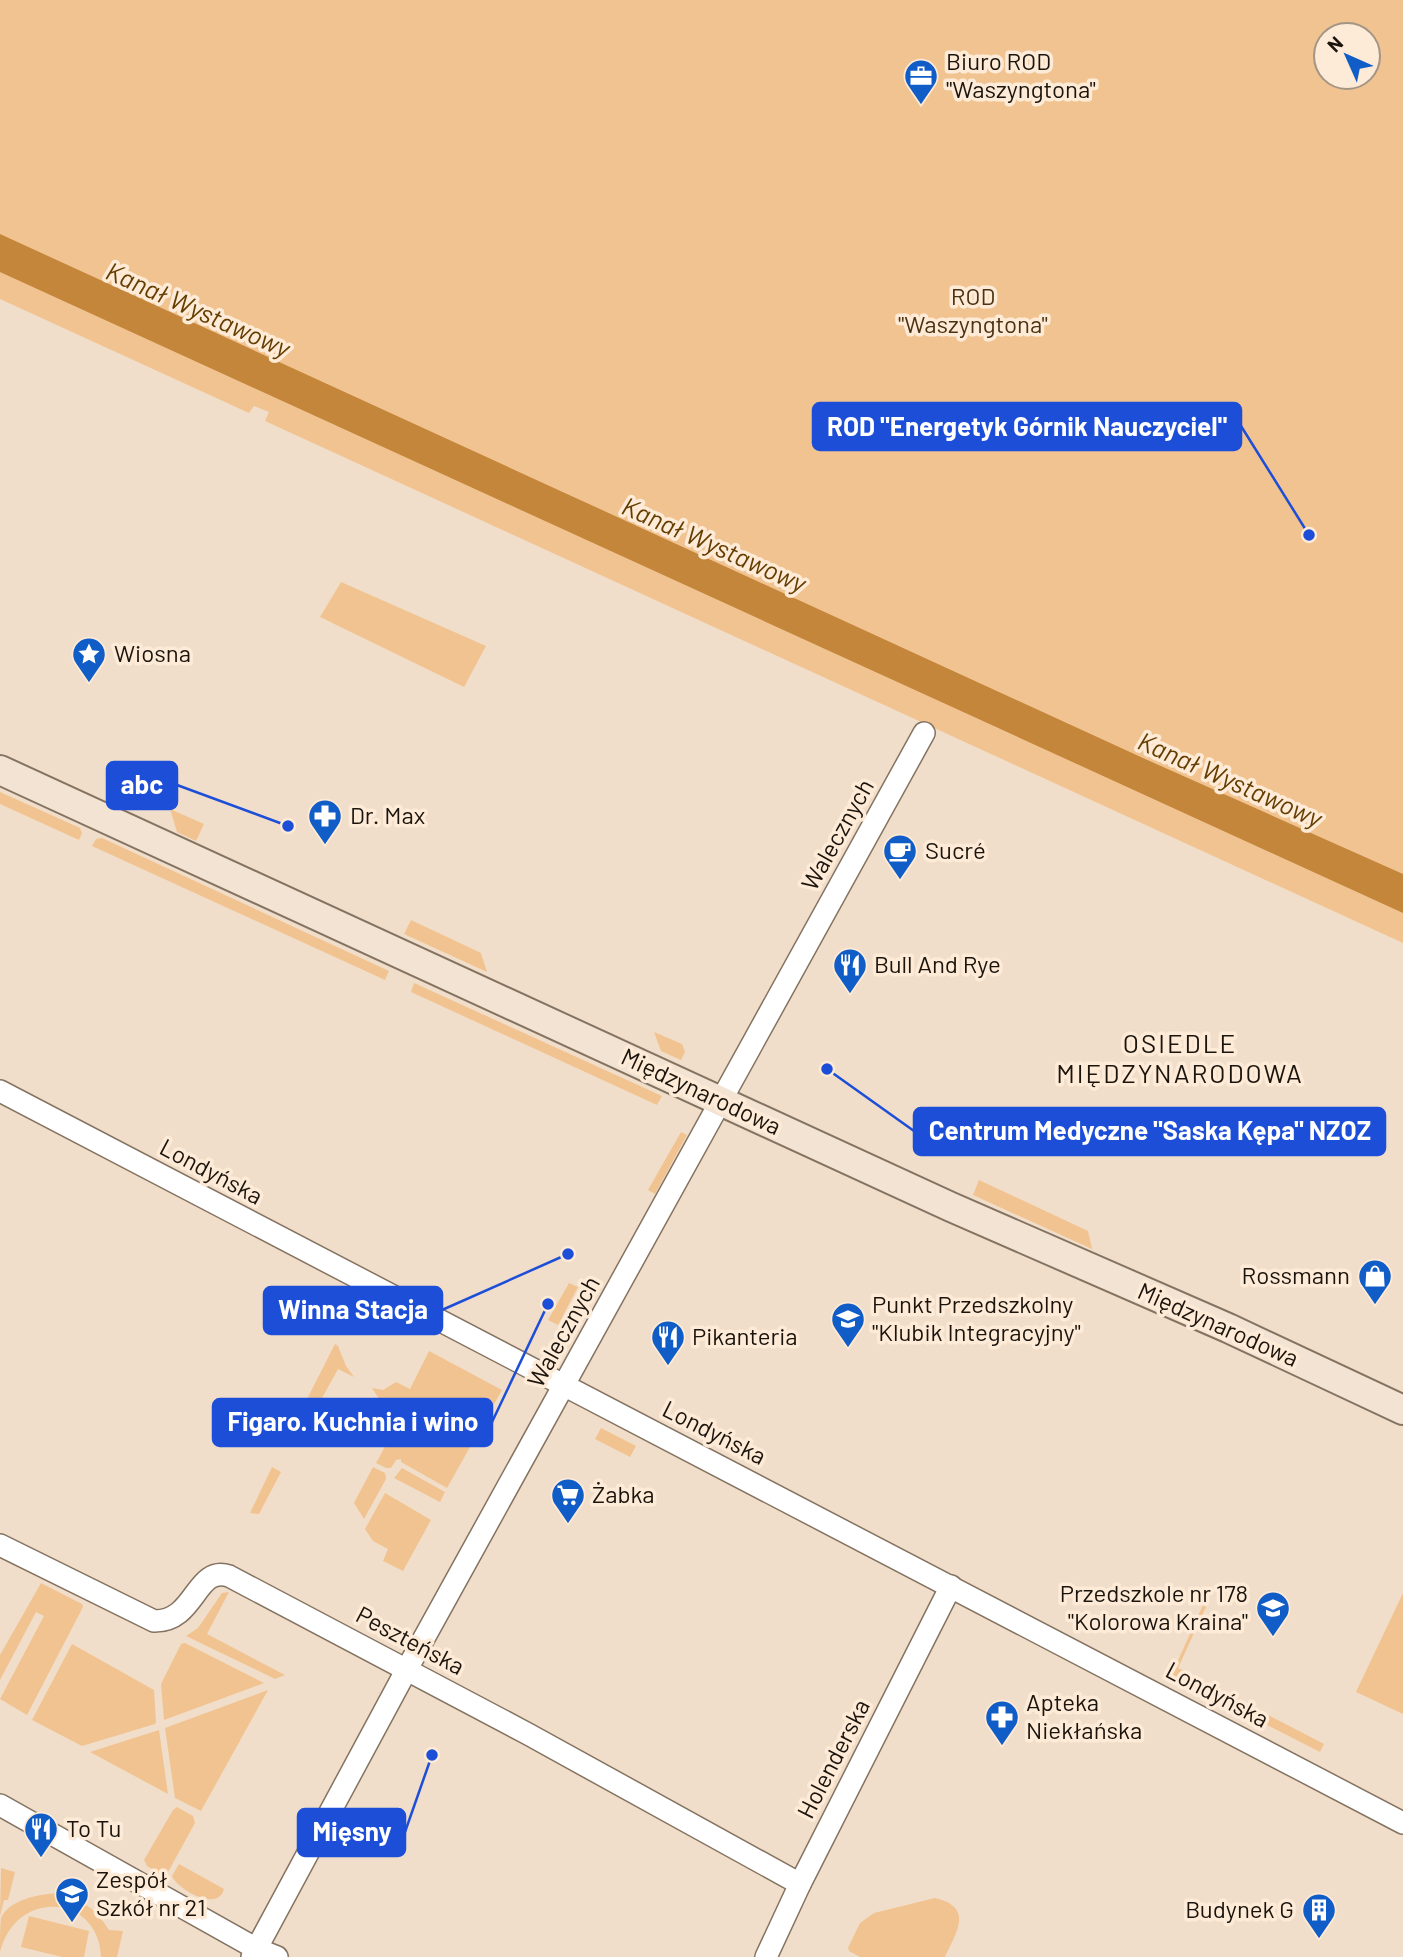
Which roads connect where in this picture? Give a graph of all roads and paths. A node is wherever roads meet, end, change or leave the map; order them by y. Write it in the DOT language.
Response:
graph roads {
  1 [pos="924,733"];
  2 [pos="0,770"];
  3 [pos="0,1091"];
  4 [pos="721,1101"];
  5 [pos="565,1386"];
  6 [pos="1403,1410"];
  7 [pos="0,1545"];
  8 [pos="951,1586"];
  9 [pos="407,1669"];
  10 [pos="0,1805"];
  11 [pos="1403,1823"];
  12 [pos="800,1884"];
  13 [pos="254,1953"];
  14 [pos="277,1957"];
  15 [pos="766,1957"];
  1 -- 4 [label="street, Walecznych"];
  2 -- 4 [label="street, Międzynarodowa"];
  3 -- 5 [label="street, Londyńska"];
  4 -- 5 [label="street, Walecznych"];
  4 -- 6 [label="street, Międzynarodowa"];
  5 -- 8 [label="street, Londyńska"];
  5 -- 9 [label="street, Walecznych"];
  7 -- 9 [label="street, Peszteńska"];
  8 -- 11 [label="street, Londyńska"];
  8 -- 12 [label="street, Holenderska"];
  9 -- 12 [label="street, Peszteńska"];
  9 -- 13 [label="street, Walecznych"];
  10 -- 13 [label="street"];
  12 -- 15 [label="street, Holenderska"];
  13 -- 14 [label="street"];
}
